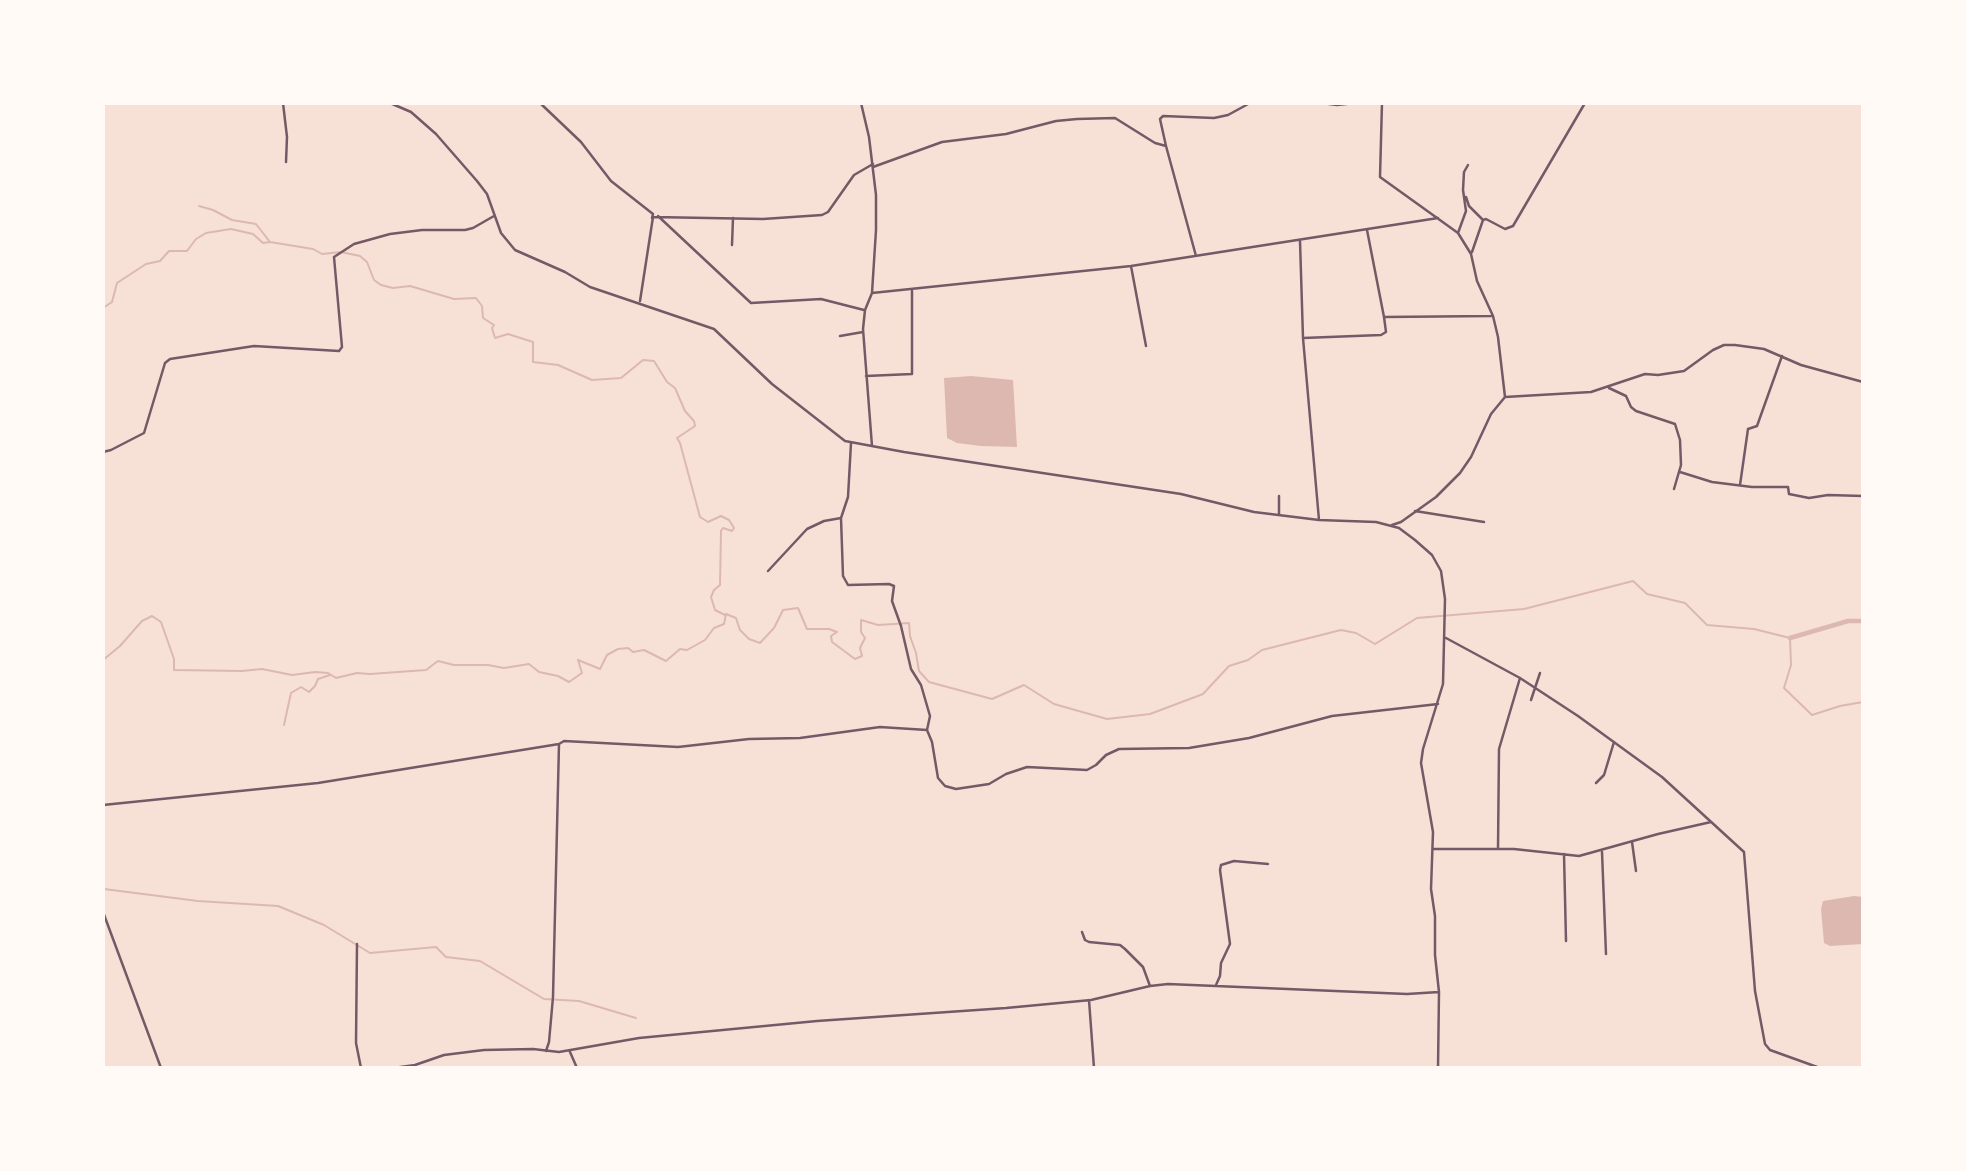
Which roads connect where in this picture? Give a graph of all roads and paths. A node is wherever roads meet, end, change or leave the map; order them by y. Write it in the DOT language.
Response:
graph roads {
  1 [pos="283,103"];
  2 [pos="390,103"];
  3 [pos="540,103"];
  4 [pos="861,103"];
  5 [pos="1251,103"];
  6 [pos="1321,103"];
  7 [pos="1355,103"];
  8 [pos="1382,103"];
  9 [pos="1585,103"];
  10 [pos="1166,146"];
  11 [pos="286,162"];
  12 [pos="873,165"];
  13 [pos="1468,165"];
  14 [pos="1462,167"];
  15 [pos="1464,172"];
  16 [pos="1463,190"];
  17 [pos="494,216"];
  18 [pos="658,216"];
  19 [pos="652,218"];
  20 [pos="733,218"];
  21 [pos="1438,218"];
  22 [pos="1483,220"];
  23 [pos="1367,230"];
  24 [pos="1458,233"];
  25 [pos="1300,241"];
  26 [pos="732,245"];
  27 [pos="1471,254"];
  28 [pos="1196,257"];
  29 [pos="1131,266"];
  30 [pos="912,290"];
  31 [pos="872,293"];
  32 [pos="640,303"];
  33 [pos="865,310"];
  34 [pos="1493,316"];
  35 [pos="1384,317"];
  36 [pos="863,332"];
  37 [pos="840,336"];
  38 [pos="1303,338"];
  39 [pos="1146,346"];
  40 [pos="1782,356"];
  41 [pos="866,376"];
  42 [pos="1863,382"];
  43 [pos="1609,388"];
  44 [pos="1505,397"];
  45 [pos="851,443"];
  46 [pos="872,447"];
  47 [pos="103,452"];
  48 [pos="1680,472"];
  49 [pos="1740,485"];
  50 [pos="1674,489"];
  51 [pos="1279,496"];
  52 [pos="1863,496"];
  53 [pos="1415,511"];
  54 [pos="1279,514"];
  55 [pos="841,518"];
  56 [pos="1319,520"];
  57 [pos="1484,522"];
  58 [pos="1392,525"];
  59 [pos="768,571"];
  60 [pos="1444,637"];
  61 [pos="1540,673"];
  62 [pos="1520,678"];
  63 [pos="1535,688"];
  64 [pos="1531,700"];
  65 [pos="1438,704"];
  66 [pos="928,730"];
  67 [pos="1614,742"];
  68 [pos="559,744"];
  69 [pos="1596,783"];
  70 [pos="103,805"];
  71 [pos="1712,822"];
  72 [pos="1632,842"];
  73 [pos="1434,849"];
  74 [pos="1498,849"];
  75 [pos="1602,852"];
  76 [pos="1564,854"];
  77 [pos="1268,864"];
  78 [pos="1636,871"];
  79 [pos="103,912"];
  80 [pos="1082,932"];
  81 [pos="1566,941"];
  82 [pos="357,944"];
  83 [pos="1606,954"];
  84 [pos="1216,985"];
  85 [pos="1150,986"];
  86 [pos="1439,992"];
  87 [pos="1088,1000"];
  88 [pos="569,1050"];
  89 [pos="546,1051"];
  90 [pos="161,1068"];
  91 [pos="361,1068"];
  92 [pos="393,1068"];
  93 [pos="577,1068"];
  94 [pos="1094,1068"];
  95 [pos="1438,1068"];
  96 [pos="1820,1068"];
  1 -- 11 [label="street"];
  2 -- 17 [label="street"];
  3 -- 19 [label="street"];
  4 -- 12 [label="street"];
  5 -- 10 [label="street"];
  6 -- 7 [label="street"];
  8 -- 21 [label="street"];
  9 -- 22 [label="street"];
  10 -- 12 [label="street"];
  10 -- 28 [label="street"];
  12 -- 20 [label="street"];
  12 -- 31 [label="street"];
  13 -- 15 [label="street"];
  14 -- 15 [label="street"];
  15 -- 16 [label="street"];
  16 -- 22 [label="street"];
  16 -- 24 [label="street"];
  17 -- 32 [label="street"];
  17 -- 47 [label="street"];
  18 -- 19 [label="street"];
  18 -- 20 [label="street"];
  18 -- 33 [label="street"];
  19 -- 32 [label="street"];
  20 -- 26 [label="street"];
  21 -- 23 [label="street"];
  21 -- 24 [label="street"];
  22 -- 27 [label="street"];
  23 -- 25 [label="street"];
  23 -- 35 [label="street"];
  24 -- 27 [label="street"];
  25 -- 28 [label="street"];
  25 -- 38 [label="street"];
  27 -- 34 [label="street"];
  28 -- 29 [label="street"];
  29 -- 30 [label="street"];
  29 -- 39 [label="street"];
  30 -- 31 [label="street"];
  30 -- 41 [label="street"];
  31 -- 33 [label="street"];
  32 -- 45 [label="street"];
  33 -- 36 [label="street"];
  34 -- 35 [label="street"];
  34 -- 44 [label="street"];
  35 -- 38 [label="street"];
  36 -- 37 [label="street"];
  36 -- 41 [label="street"];
  38 -- 56 [label="street"];
  40 -- 42 [label="street"];
  40 -- 43 [label="street"];
  40 -- 49 [label="street"];
  41 -- 46 [label="street"];
  43 -- 44 [label="street"];
  43 -- 48 [label="street"];
  44 -- 53 [label="street"];
  45 -- 46 [label="street"];
  45 -- 55 [label="street"];
  46 -- 54 [label="street"];
  48 -- 49 [label="street"];
  48 -- 50 [label="street"];
  49 -- 52 [label="street"];
  51 -- 54 [label="street"];
  53 -- 57 [label="street"];
  53 -- 58 [label="street"];
  54 -- 56 [label="street"];
  55 -- 59 [label="street"];
  55 -- 66 [label="street"];
  56 -- 58 [label="street"];
  58 -- 60 [label="street"];
  60 -- 62 [label="street"];
  60 -- 65 [label="street"];
  61 -- 63 [label="street"];
  62 -- 63 [label="street"];
  62 -- 74 [label="street"];
  63 -- 64 [label="street"];
  63 -- 67 [label="street"];
  65 -- 66 [label="street"];
  65 -- 73 [label="street"];
  66 -- 68 [label="street"];
  67 -- 69 [label="street"];
  67 -- 71 [label="street"];
  68 -- 70 [label="street"];
  68 -- 89 [label="street"];
  71 -- 72 [label="street"];
  71 -- 96 [label="street"];
  72 -- 75 [label="street"];
  72 -- 78 [label="street"];
  73 -- 74 [label="street"];
  73 -- 86 [label="street"];
  74 -- 76 [label="street"];
  75 -- 76 [label="street"];
  75 -- 83 [label="street"];
  76 -- 81 [label="street"];
  77 -- 84 [label="street"];
  79 -- 90 [label="street"];
  80 -- 85 [label="street"];
  82 -- 91 [label="street"];
  84 -- 85 [label="street"];
  84 -- 86 [label="street"];
  85 -- 87 [label="street"];
  86 -- 95 [label="street"];
  87 -- 88 [label="street"];
  87 -- 94 [label="street"];
  88 -- 89 [label="street"];
  88 -- 93 [label="street"];
  89 -- 92 [label="street"];
}
